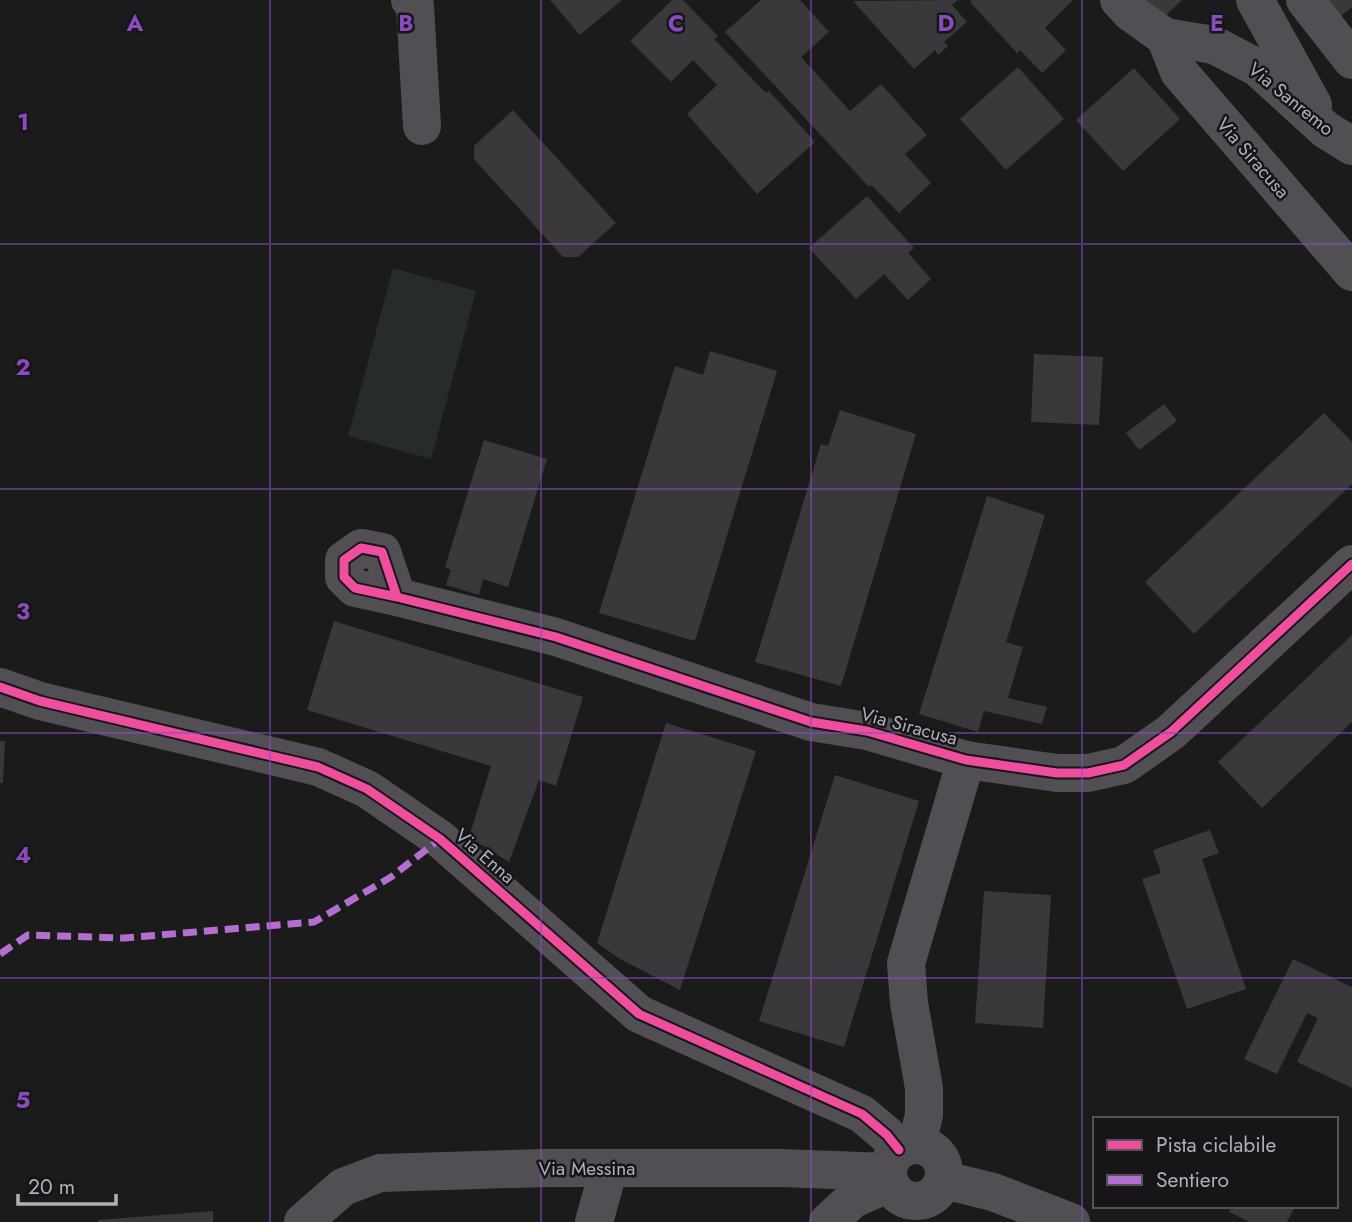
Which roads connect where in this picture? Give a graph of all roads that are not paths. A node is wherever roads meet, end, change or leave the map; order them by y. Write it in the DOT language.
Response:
graph roads {
  1 [pos="410,0"];
  2 [pos="1119,0"];
  3 [pos="1255,0"];
  4 [pos="1305,0"];
  5 [pos="1165,37"];
  6 [pos="1352,61"];
  7 [pos="422,126"];
  8 [pos="1339,138"];
  9 [pos="1352,272"];
  10 [pos="1352,564"];
  11 [pos="397,597"];
  12 [pos="0,687"];
  13 [pos="966,760"];
  14 [pos="898,1162"];
  15 [pos="609,1168"];
  16 [pos="303,1222"];
  17 [pos="594,1222"];
  18 [pos="828,1222"];
  19 [pos="1071,1222"];
  1 -- 7 [label="street"];
  2 -- 5 [label="street, Via Sanremo"];
  3 -- 8 [label="street"];
  4 -- 6 [label="street"];
  5 -- 8 [label="street, Via Sanremo"];
  5 -- 9 [label="street, Via Siracusa"];
  10 -- 13 [label="street, Via Siracusa"];
  11 -- 13 [label="street, Via Siracusa"];
  12 -- 14 [label="street, Via Enna"];
  13 -- 14 [label="street"];
  14 -- 15 [label="street, Via Messina"];
  14 -- 18 [label="street"];
  14 -- 19 [label="street"];
  15 -- 16 [label="street, Via Messina"];
  15 -- 17 [label="street"];
}
